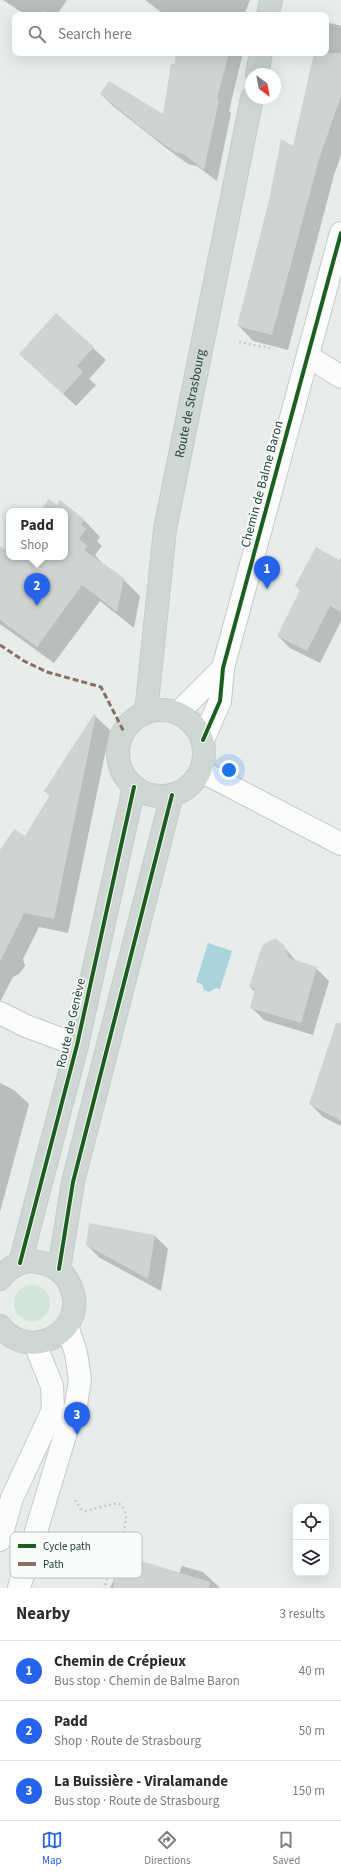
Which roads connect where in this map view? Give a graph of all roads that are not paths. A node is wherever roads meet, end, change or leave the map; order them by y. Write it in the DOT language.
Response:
graph roads {
  1 [pos="271,0"];
  2 [pos="269,12"];
  3 [pos="260,56"];
  4 [pos="258,68"];
  5 [pos="251,104"];
  6 [pos="341,233"];
  7 [pos="308,356"];
  8 [pos="341,377"];
  9 [pos="223,668"];
  10 [pos="146,713"];
  11 [pos="178,713"];
  12 [pos="203,740"];
  13 [pos="201,771"];
  14 [pos="134,787"];
  15 [pos="172,795"];
  16 [pos="341,844"];
  17 [pos="0,1013"];
  18 [pos="77,1045"];
  19 [pos="20,1263"];
  20 [pos="59,1269"];
  21 [pos="0,1278"];
  22 [pos="67,1326"];
  23 [pos="2,1332"];
  24 [pos="34,1344"];
  25 [pos="36,1532"];
  26 [pos="0,1540"];
  27 [pos="22,1578"];
  28 [pos="19,1588"];
  1 -- 2 [label="main road"];
  3 -- 4 [label="main road"];
  5 -- 10 [label="main road, Route de Strasbourg"];
  6 -- 7 [label="street, Chemin de Balme Baron"];
  7 -- 8 [label="street"];
  7 -- 9 [label="street, Chemin de Balme Baron"];
  9 -- 11 [label="street, Chemin de Balme Baron"];
  9 -- 12 [label="street, Chemin de Balme Baron"];
  10 -- 11 [label="main road"];
  10 -- 14 [label="main road"];
  11 -- 12 [label="main road"];
  12 -- 13 [label="main road"];
  13 -- 15 [label="main road"];
  13 -- 16 [label="street"];
  14 -- 15 [label="main road"];
  14 -- 18 [label="main road, Route de Genève"];
  15 -- 20 [label="main road"];
  17 -- 18 [label="street"];
  18 -- 19 [label="main road, Route de Genève"];
  19 -- 20 [label="main road"];
  19 -- 21 [label="main road"];
  20 -- 22 [label="main road"];
  22 -- 24 [label="main road"];
  22 -- 25 [label="street"];
  23 -- 24 [label="main road"];
  24 -- 26 [label="street"];
  27 -- 28 [label="street"];
}
